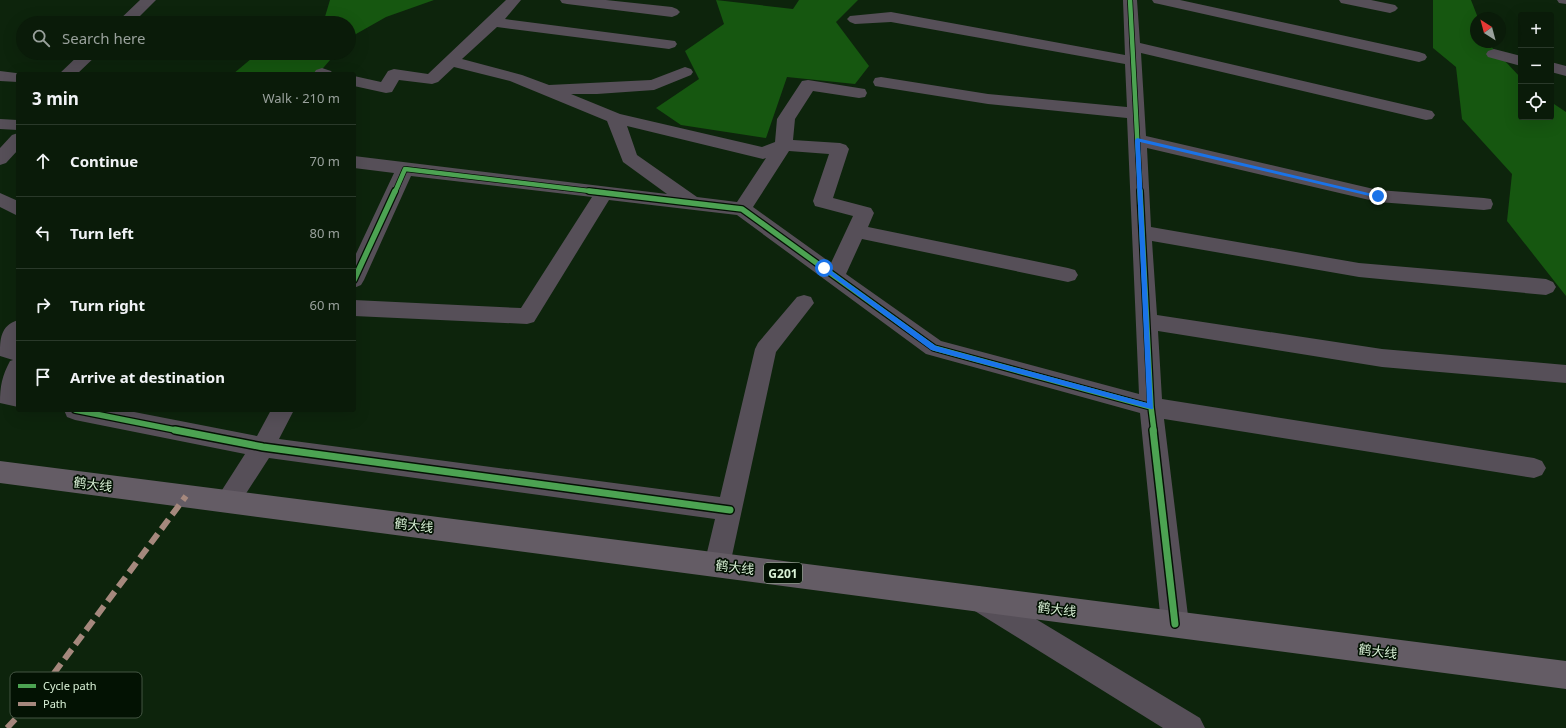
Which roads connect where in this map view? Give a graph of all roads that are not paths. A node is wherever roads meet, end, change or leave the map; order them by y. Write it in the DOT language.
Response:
graph roads {
  1 [pos="144,0"];
  2 [pos="149,0"];
  3 [pos="514,0"];
  4 [pos="567,0"];
  5 [pos="1130,0"];
  6 [pos="1159,0"];
  7 [pos="1346,0"];
  8 [pos="1390,8"];
  9 [pos="672,12"];
  10 [pos="131,16"];
  11 [pos="855,19"];
  12 [pos="493,22"];
  13 [pos="669,44"];
  14 [pos="1133,53"];
  15 [pos="1494,54"];
  16 [pos="1419,56"];
  17 [pos="83,60"];
  18 [pos="1518,60"];
  19 [pos="452,61"];
  20 [pos="1554,68"];
  21 [pos="1566,71"];
  22 [pos="70,72"];
  23 [pos="685,72"];
  24 [pos="0,76"];
  25 [pos="16,77"];
  26 [pos="356,81"];
  27 [pos="881,82"];
  28 [pos="541,88"];
  29 [pos="859,93"];
  30 [pos="1136,113"];
  31 [pos="1426,115"];
  32 [pos="615,118"];
  33 [pos="0,124"];
  34 [pos="16,125"];
  35 [pos="1137,140"];
  36 [pos="16,141"];
  37 [pos="784,145"];
  38 [pos="0,159"];
  39 [pos="356,162"];
  40 [pos="405,169"];
  41 [pos="604,192"];
  42 [pos="0,199"];
  43 [pos="693,203"];
  44 [pos="1484,204"];
  45 [pos="16,208"];
  46 [pos="742,209"];
  47 [pos="856,231"];
  48 [pos="1142,232"];
  49 [pos="364,238"];
  50 [pos="356,272"];
  51 [pos="1068,275"];
  52 [pos="835,277"];
  53 [pos="1546,287"];
  54 [pos="804,303"];
  55 [pos="356,308"];
  56 [pos="1146,321"];
  57 [pos="16,330"];
  58 [pos="16,352"];
  59 [pos="16,372"];
  60 [pos="1566,374"];
  61 [pos="16,398"];
  62 [pos="1151,407"];
  63 [pos="85,412"];
  64 [pos="283,412"];
  65 [pos="263,447"];
  66 [pos="1534,468"];
  67 [pos="0,472"];
  68 [pos="227,501"];
  69 [pos="730,510"];
  70 [pos="717,565"];
  71 [pos="978,599"];
  72 [pos="1175,624"];
  73 [pos="1566,675"];
  74 [pos="1190,728"];
  1 -- 2 [label="street"];
  2 -- 10 [label="street"];
  3 -- 12 [label="street"];
  4 -- 9 [label="street"];
  5 -- 14 [label="street"];
  6 -- 16 [label="street"];
  7 -- 8 [label="street"];
  11 -- 14 [label="street"];
  12 -- 13 [label="street"];
  12 -- 19 [label="street"];
  14 -- 30 [label="street"];
  14 -- 31 [label="street"];
  15 -- 18 [label="street"];
  17 -- 22 [label="street"];
  19 -- 26 [label="street"];
  19 -- 28 [label="street"];
  20 -- 21 [label="street"];
  23 -- 28 [label="street"];
  24 -- 25 [label="street"];
  27 -- 30 [label="street"];
  28 -- 32 [label="street"];
  29 -- 37 [label="street"];
  30 -- 35 [label="street"];
  32 -- 37 [label="street"];
  32 -- 43 [label="street"];
  33 -- 34 [label="street"];
  35 -- 44 [label="street"];
  35 -- 48 [label="street"];
  36 -- 38 [label="street"];
  37 -- 46 [label="street"];
  37 -- 47 [label="street"];
  39 -- 40 [label="street"];
  40 -- 41 [label="street"];
  40 -- 49 [label="street"];
  41 -- 43 [label="street"];
  41 -- 55 [label="street"];
  42 -- 45 [label="street"];
  43 -- 46 [label="street"];
  46 -- 52 [label="street"];
  47 -- 51 [label="street"];
  47 -- 52 [label="street"];
  48 -- 53 [label="street"];
  48 -- 56 [label="street"];
  49 -- 50 [label="street"];
  52 -- 62 [label="street"];
  54 -- 69 [label="street"];
  56 -- 60 [label="street"];
  56 -- 62 [label="street"];
  57 -- 58 [label="street"];
  59 -- 61 [label="street"];
  62 -- 66 [label="street"];
  62 -- 72 [label="street"];
  63 -- 65 [label="street"];
  64 -- 65 [label="street"];
  65 -- 68 [label="street"];
  65 -- 69 [label="street"];
  67 -- 68 [label="highway, 鹤大线 / G201"];
  68 -- 70 [label="highway, 鹤大线 / G201"];
  69 -- 70 [label="street"];
  70 -- 71 [label="highway, 鹤大线 / G201"];
  71 -- 72 [label="highway, 鹤大线 / G201"];
  71 -- 74 [label="street"];
  72 -- 73 [label="highway, 鹤大线 / G201"];
}
